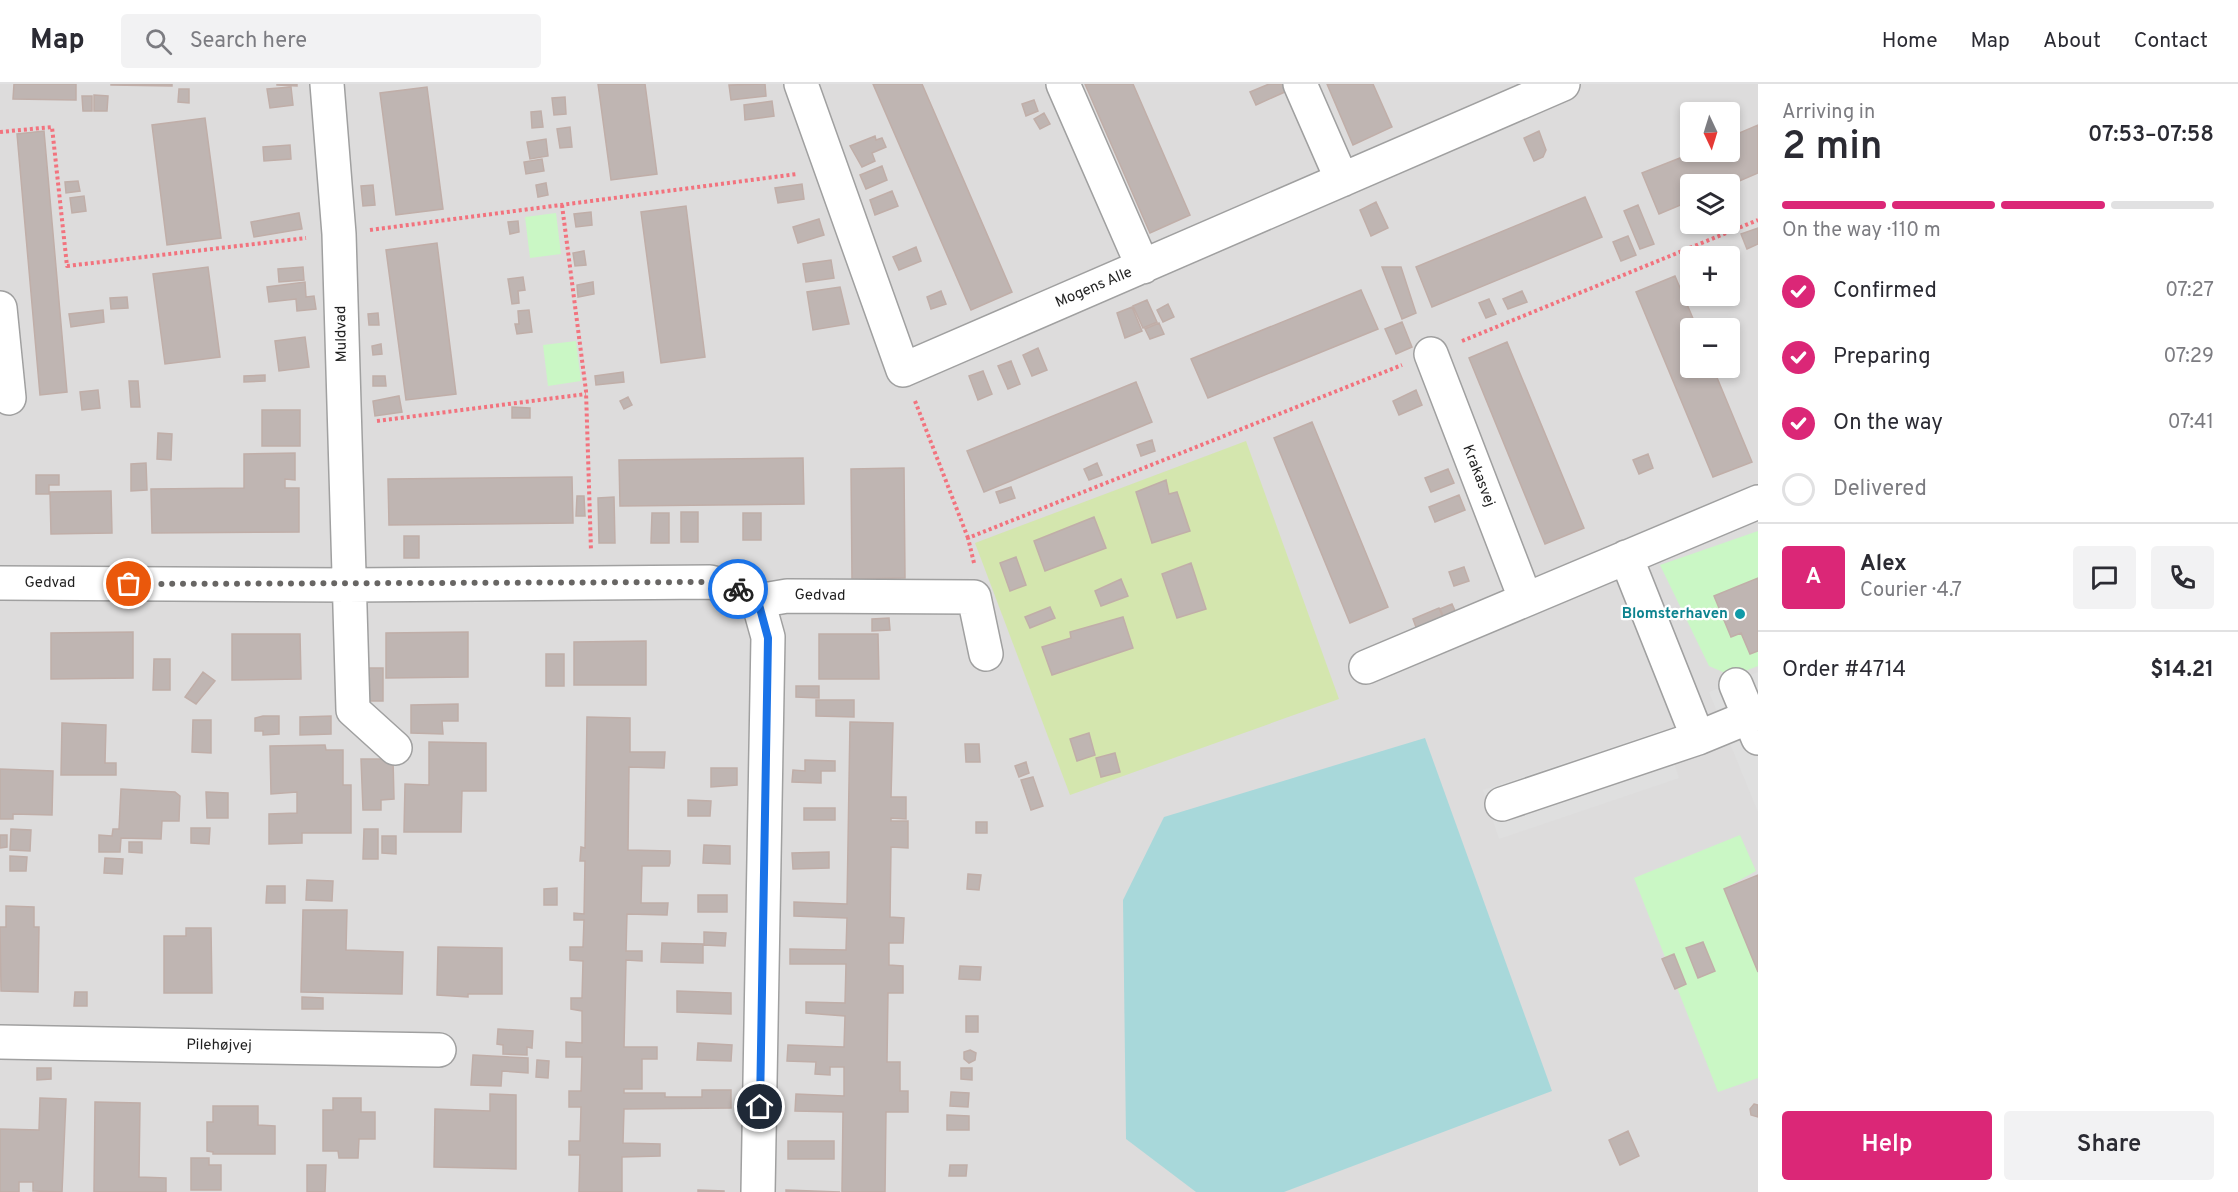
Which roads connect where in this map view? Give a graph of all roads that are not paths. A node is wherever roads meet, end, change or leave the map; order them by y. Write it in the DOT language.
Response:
graph roads {
  1 [pos="327,84"];
  2 [pos="801,84"];
  3 [pos="1063,84"];
  4 [pos="1300,84"];
  5 [pos="1563,84"];
  6 [pos="1342,180"];
  7 [pos="1143,267"];
  8 [pos="0,308"];
  9 [pos="1431,354"];
  10 [pos="9,398"];
  11 [pos="1758,502"];
  12 [pos="1626,557"];
  13 [pos="0,583"];
  14 [pos="348,585"];
  15 [pos="1525,598"];
  16 [pos="758,601"];
  17 [pos="986,654"];
  18 [pos="1366,667"];
  19 [pos="1736,685"];
  20 [pos="1754,727"];
  21 [pos="1698,738"];
  22 [pos="395,748"];
  23 [pos="1502,804"];
  24 [pos="0,1042"];
  25 [pos="439,1050"];
  26 [pos="758,1192"];
  1 -- 14 [label="street, Muldvad"];
  2 -- 7 [label="street, Mogens Alle"];
  3 -- 7 [label="street"];
  4 -- 6 [label="street"];
  5 -- 6 [label="street, Mogens Alle"];
  6 -- 7 [label="street, Mogens Alle"];
  8 -- 10 [label="street"];
  9 -- 15 [label="street, Krakasvej"];
  11 -- 12 [label="street"];
  12 -- 15 [label="street"];
  12 -- 21 [label="street"];
  13 -- 14 [label="street, Gedvad"];
  14 -- 16 [label="street, Gedvad"];
  14 -- 22 [label="street, Muldvad"];
  15 -- 18 [label="street"];
  16 -- 17 [label="street, Gedvad"];
  16 -- 26 [label="street"];
  19 -- 20 [label="street"];
  20 -- 21 [label="street"];
  21 -- 23 [label="street"];
  24 -- 25 [label="street, Pilehøjvej"];
}
